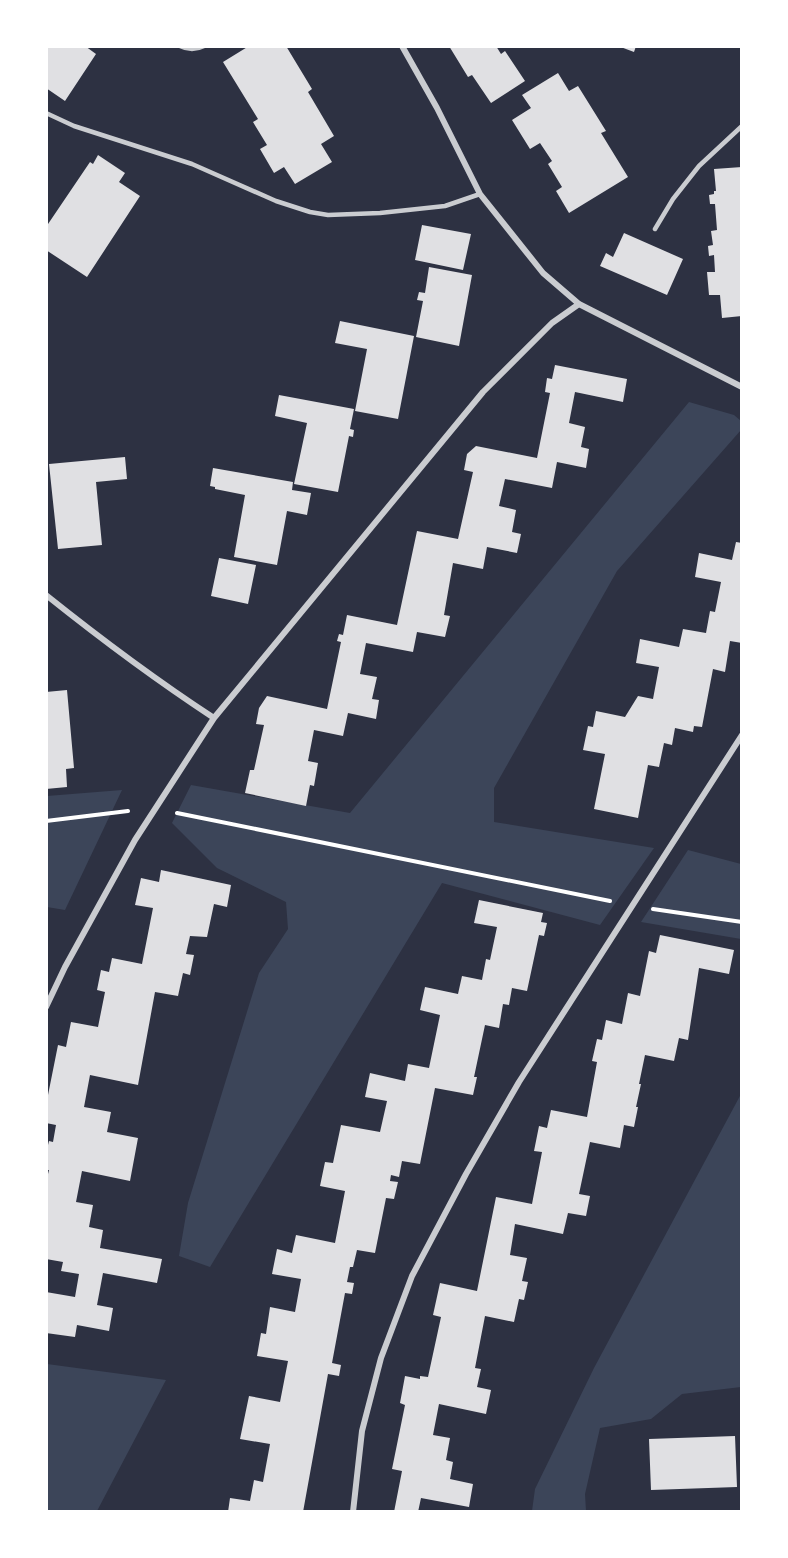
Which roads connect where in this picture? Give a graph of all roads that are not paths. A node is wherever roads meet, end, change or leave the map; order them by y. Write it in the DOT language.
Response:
graph roads {
  1 [pos="180,46"];
  2 [pos="204,46"];
  3 [pos="402,46"];
  4 [pos="46,113"];
  5 [pos="741,126"];
  6 [pos="480,194"];
  7 [pos="655,229"];
  8 [pos="579,304"];
  9 [pos="741,387"];
  10 [pos="46,595"];
  11 [pos="214,718"];
  12 [pos="741,735"];
  13 [pos="46,1007"];
  14 [pos="353,1512"];
  1 -- 2 [label="lane"];
  3 -- 6 [label="street"];
  4 -- 6 [label="lane"];
  5 -- 7 [label="lane"];
  6 -- 8 [label="street"];
  8 -- 9 [label="street"];
  8 -- 11 [label="street"];
  10 -- 11 [label="street"];
  11 -- 13 [label="street"];
  12 -- 14 [label="street"];
}
